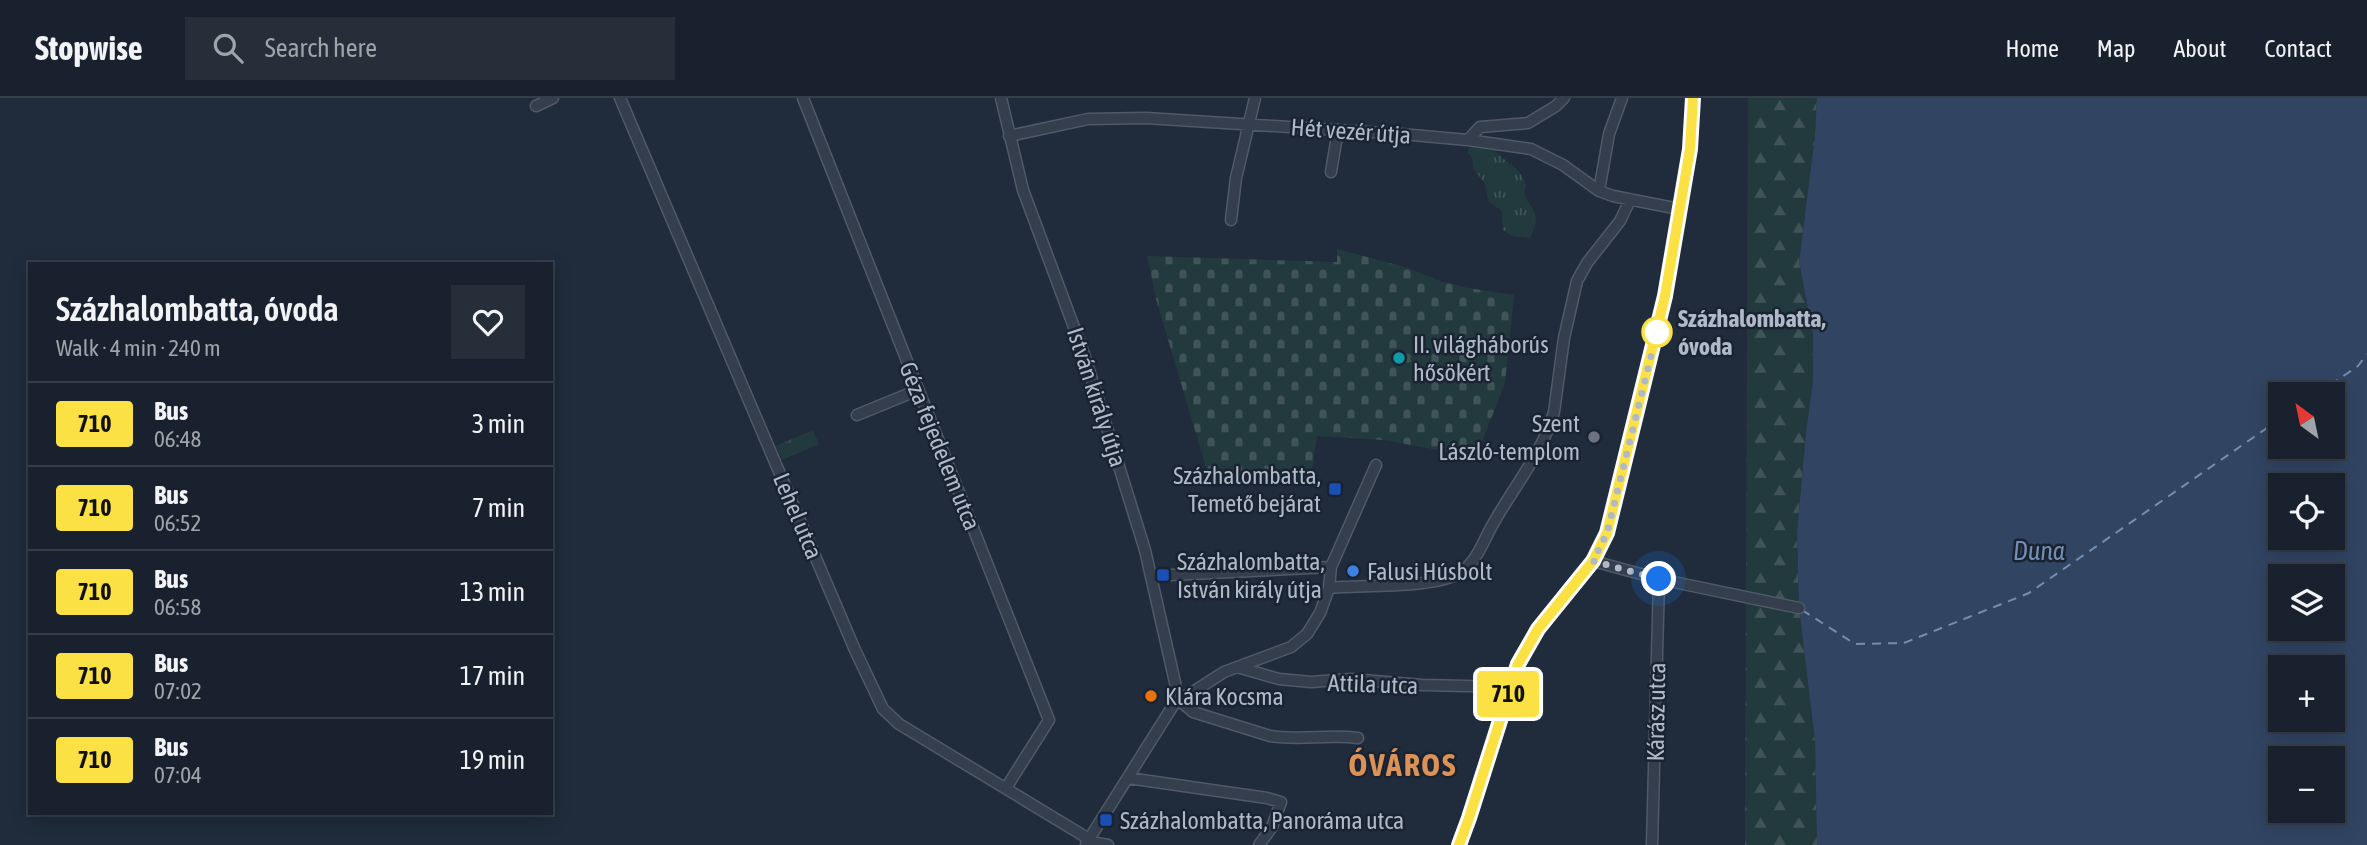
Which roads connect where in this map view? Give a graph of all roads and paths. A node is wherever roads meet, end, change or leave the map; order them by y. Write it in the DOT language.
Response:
graph roads {
  1 [pos="553,98"];
  2 [pos="620,98"];
  3 [pos="803,98"];
  4 [pos="1001,98"];
  5 [pos="1255,98"];
  6 [pos="1564,98"];
  7 [pos="1622,98"];
  8 [pos="1693,98"];
  9 [pos="536,106"];
  10 [pos="1248,123"];
  11 [pos="1338,130"];
  12 [pos="1009,136"];
  13 [pos="1468,140"];
  14 [pos="1331,172"];
  15 [pos="1599,191"];
  16 [pos="1630,200"];
  17 [pos="1679,209"];
  18 [pos="1231,220"];
  19 [pos="918,390"];
  20 [pos="857,415"];
  21 [pos="1376,465"];
  22 [pos="1593,561"];
  23 [pos="1331,566"];
  24 [pos="1171,575"];
  25 [pos="1659,579"];
  26 [pos="1329,588"];
  27 [pos="1799,608"];
  28 [pos="1237,667"];
  29 [pos="1510,687"];
  30 [pos="1179,700"];
  31 [pos="1358,738"];
  32 [pos="1128,778"];
  33 [pos="1006,788"];
  34 [pos="1087,842"];
  35 [pos="1108,845"];
  36 [pos="1259,845"];
  37 [pos="1458,845"];
  38 [pos="1652,845"];
  1 -- 9 [label="street"];
  2 -- 33 [label="street, Lehel utca"];
  3 -- 19 [label="street, Géza fejedelem utca"];
  4 -- 12 [label="street, István király útja"];
  5 -- 10 [label="street"];
  6 -- 13 [label="street"];
  7 -- 15 [label="street"];
  8 -- 17 [label="street"];
  10 -- 11 [label="street, Hét vezér útja"];
  10 -- 12 [label="street, Hét vezér útja"];
  10 -- 18 [label="street"];
  11 -- 13 [label="street, Hét vezér útja"];
  11 -- 14 [label="street"];
  12 -- 30 [label="street, István király útja"];
  13 -- 15 [label="street, Hét vezér útja"];
  15 -- 16 [label="street, Hét vezér útja"];
  16 -- 17 [label="street, Hét vezér útja"];
  16 -- 26 [label="street"];
  17 -- 22 [label="street"];
  19 -- 20 [label="street"];
  19 -- 33 [label="street, Géza fejedelem utca"];
  21 -- 23 [label="street"];
  22 -- 25 [label="street"];
  22 -- 29 [label="street"];
  23 -- 24 [label="street"];
  23 -- 26 [label="street"];
  25 -- 27 [label="street"];
  25 -- 38 [label="street, Kárász utca"];
  26 -- 28 [label="street"];
  28 -- 29 [label="street, Attila utca"];
  28 -- 30 [label="street"];
  29 -- 37 [label="street"];
  30 -- 31 [label="street"];
  30 -- 32 [label="street"];
  32 -- 34 [label="street"];
  32 -- 36 [label="street"];
  33 -- 34 [label="street, Lehel utca"];
  34 -- 35 [label="street, Lehel utca"];
}
